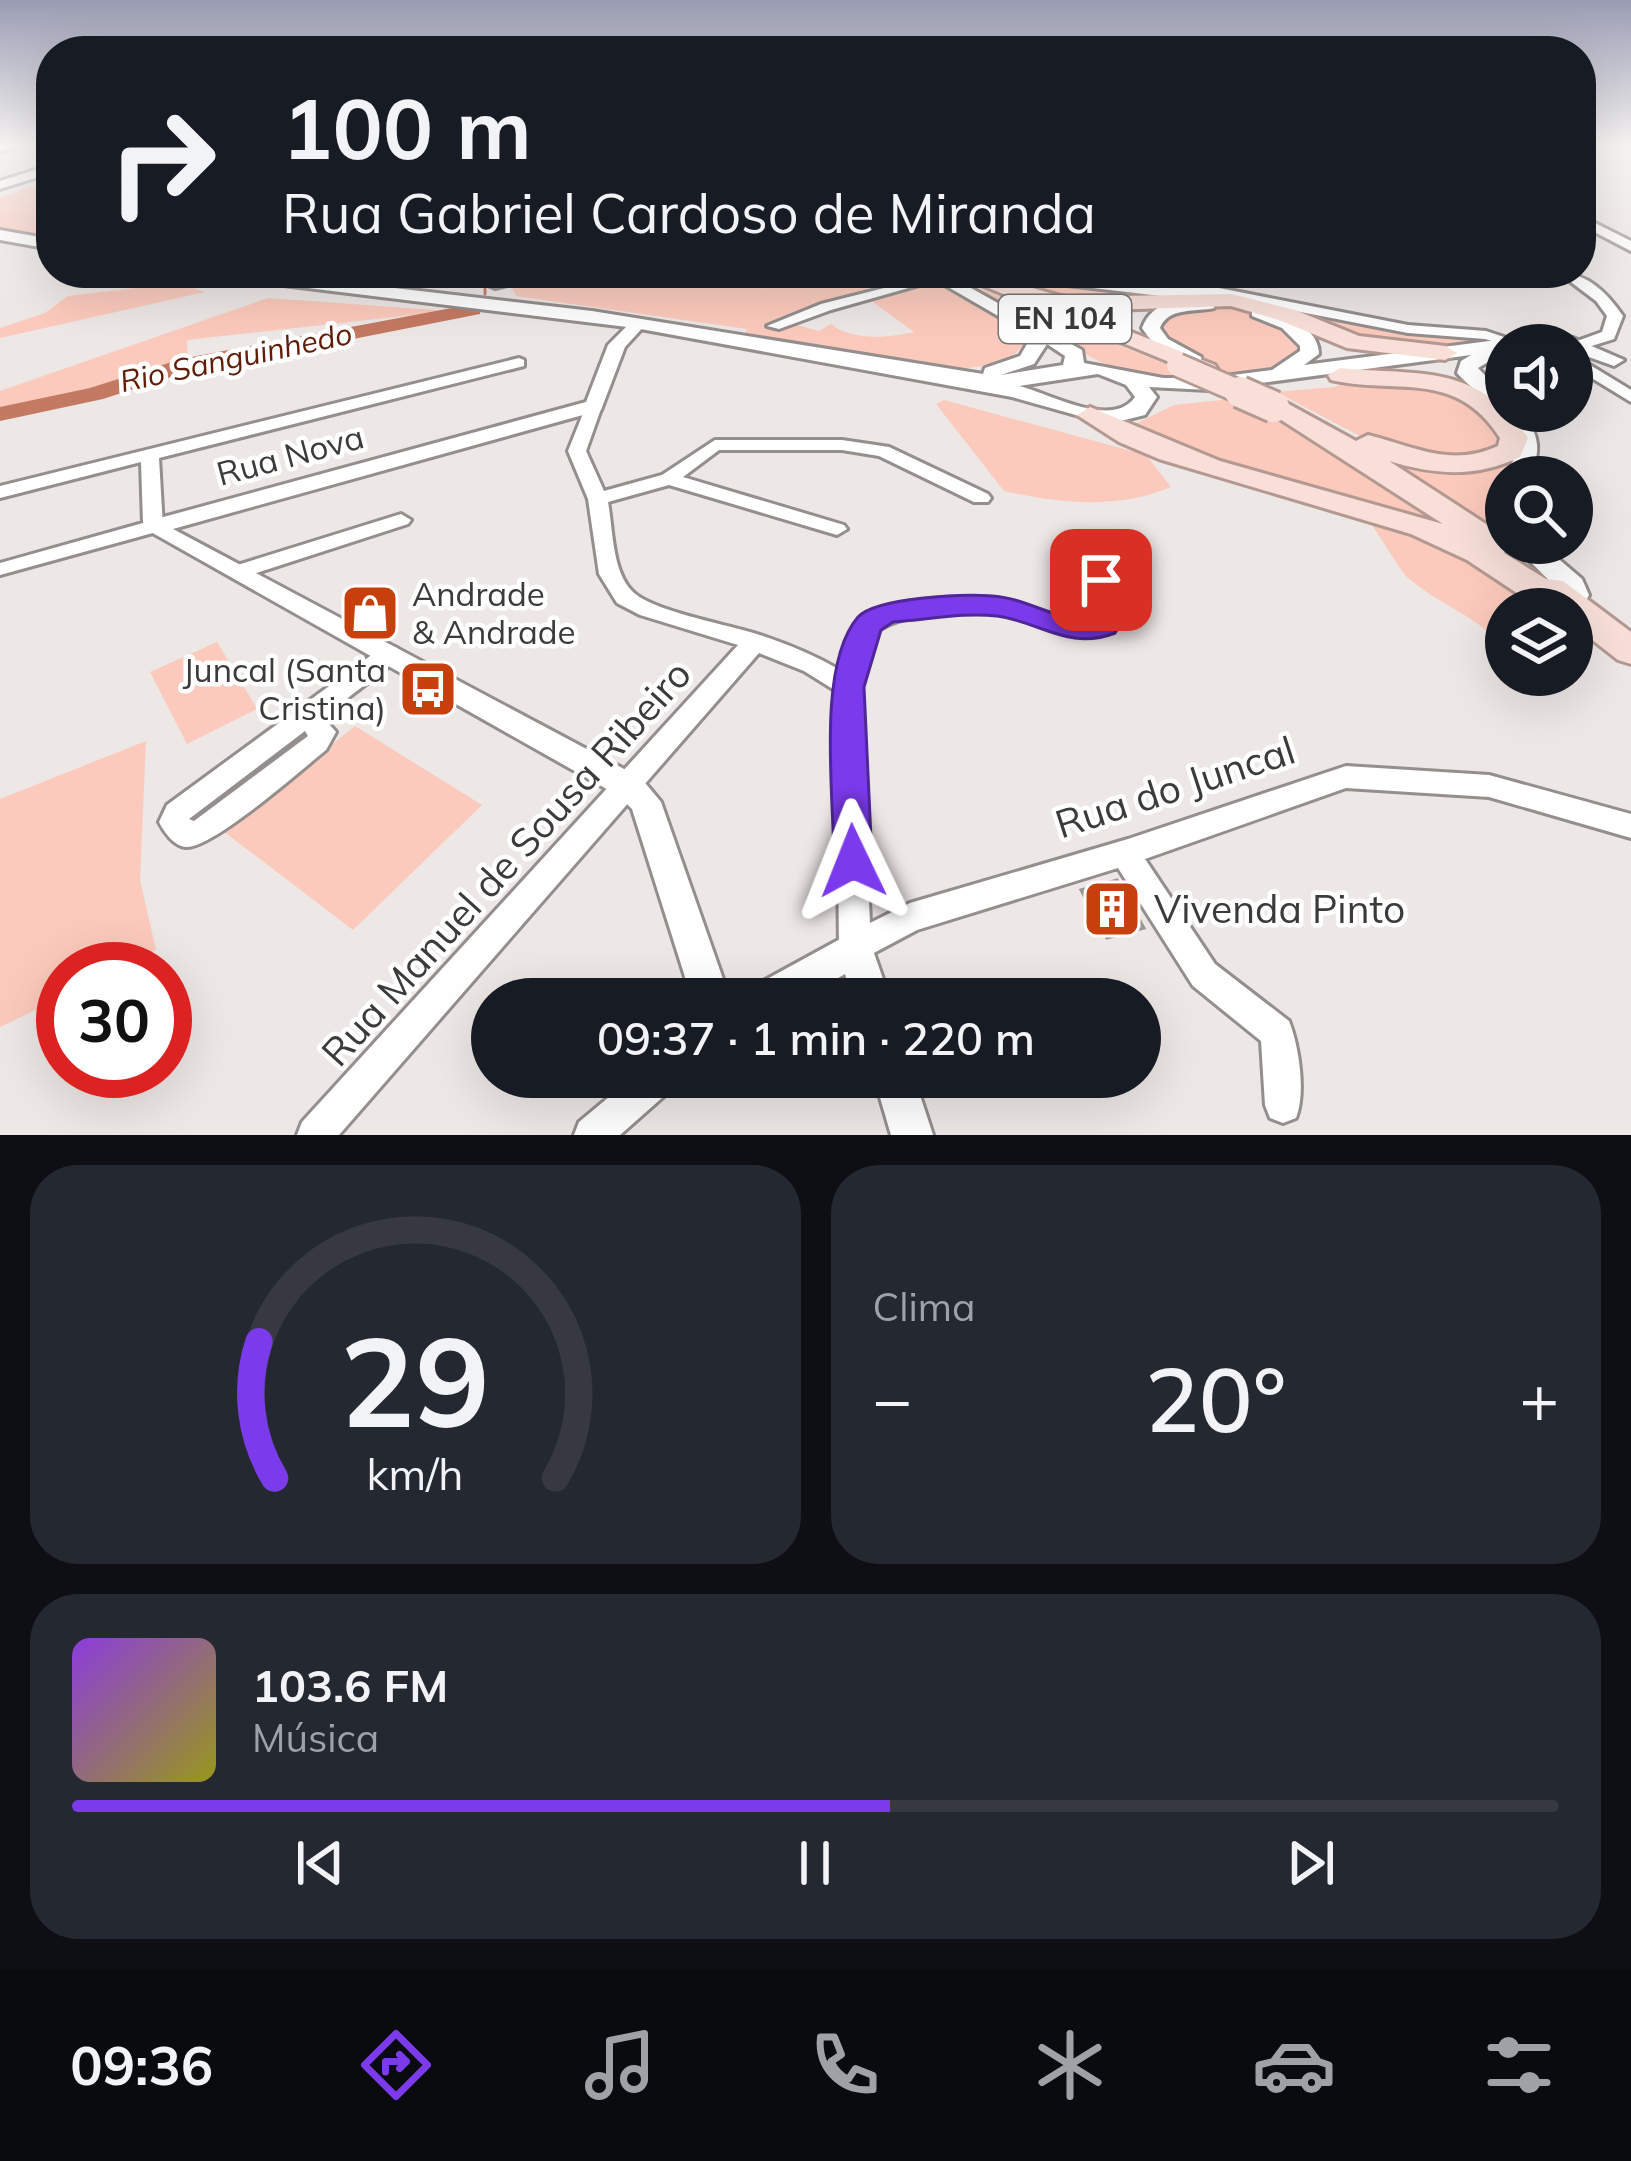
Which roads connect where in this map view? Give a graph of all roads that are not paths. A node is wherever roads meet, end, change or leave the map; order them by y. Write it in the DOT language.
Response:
graph roads {
  1 [pos="1596,228"];
  2 [pos="0,235"];
  3 [pos="36,241"];
  4 [pos="1631,247"];
  5 [pos="353,288"];
  6 [pos="897,288"];
  7 [pos="960,288"];
  8 [pos="988,288"];
  9 [pos="1017,288"];
  10 [pos="1020,288"];
  11 [pos="1186,288"];
  12 [pos="1588,288"];
  13 [pos="639,323"];
  14 [pos="774,326"];
  15 [pos="1032,327"];
  16 [pos="1485,335"];
  17 [pos="716,338"];
  18 [pos="1593,343"];
  19 [pos="1485,351"];
  20 [pos="1445,353"];
  21 [pos="1485,353"];
  22 [pos="1593,355"];
  23 [pos="1485,357"];
  24 [pos="859,360"];
  25 [pos="1623,361"];
  26 [pos="519,364"];
  27 [pos="1593,367"];
  28 [pos="1206,370"];
  29 [pos="1340,374"];
  30 [pos="1126,376"];
  31 [pos="1252,378"];
  32 [pos="1058,381"];
  33 [pos="1485,389"];
  34 [pos="1631,398"];
  35 [pos="1144,404"];
  36 [pos="1278,404"];
  37 [pos="594,406"];
  38 [pos="1090,416"];
  39 [pos="1328,427"];
  40 [pos="150,456"];
  41 [pos="669,479"];
  42 [pos="0,492"];
  43 [pos="981,498"];
  44 [pos="598,499"];
  45 [pos="401,520"];
  46 [pos="153,527"];
  47 [pos="837,529"];
  48 [pos="1547,564"];
  49 [pos="2,569"];
  50 [pos="238,572"];
  51 [pos="1101,580"];
  52 [pos="1540,588"];
  53 [pos="1549,588"];
  54 [pos="1551,588"];
  55 [pos="1571,588"];
  56 [pos="1593,620"];
  57 [pos="1593,623"];
  58 [pos="1631,641"];
  59 [pos="755,642"];
  60 [pos="1631,651"];
  61 [pos="389,654"];
  62 [pos="848,687"];
  63 [pos="305,717"];
  64 [pos="629,787"];
  65 [pos="1631,826"];
  66 [pos="1125,853"];
  67 [pos="855,948"];
  68 [pos="704,978"];
  69 [pos="803,978"];
  70 [pos="864,978"];
  71 [pos="635,1098"];
  72 [pos="900,1098"];
  73 [pos="1282,1105"];
  74 [pos="315,1135"];
  75 [pos="592,1135"];
  76 [pos="911,1135"];
  1 -- 4 [label="street"];
  2 -- 3 [label="main road"];
  5 -- 13 [label="main road"];
  6 -- 14 [label="street"];
  7 -- 15 [label="main road"];
  8 -- 36 [label="main road, EN 104, bridge"];
  9 -- 28 [label="main road, EN 104"];
  10 -- 20 [label="main road"];
  11 -- 16 [label="street"];
  12 -- 18 [label="street"];
  13 -- 17 [label="main road"];
  13 -- 37 [label="street"];
  15 -- 24 [label="main road"];
  15 -- 32 [label="main road"];
  17 -- 24 [label="main road"];
  17 -- 32 [label="main road"];
  19 -- 20 [label="main road"];
  20 -- 31 [label="main road"];
  21 -- 29 [label="main road"];
  22 -- 25 [label="main road"];
  23 -- 33 [label="main road"];
  24 -- 32 [label="main road"];
  26 -- 40 [label="street"];
  27 -- 34 [label="street"];
  28 -- 31 [label="main road"];
  28 -- 36 [label="main road, EN 104, bridge"];
  29 -- 35 [label="main road"];
  29 -- 39 [label="main road"];
  30 -- 31 [label="main road"];
  30 -- 32 [label="main road"];
  30 -- 35 [label="main road"];
  32 -- 38 [label="main road"];
  35 -- 38 [label="main road"];
  36 -- 39 [label="main road, EN 104"];
  36 -- 53 [label="main road, EN 104"];
  37 -- 44 [label="street"];
  37 -- 46 [label="street, Rua Nova"];
  38 -- 52 [label="main road"];
  39 -- 54 [label="main road, EN 104"];
  40 -- 42 [label="street"];
  40 -- 46 [label="street"];
  41 -- 43 [label="street"];
  41 -- 44 [label="street"];
  41 -- 47 [label="street"];
  44 -- 59 [label="street"];
  45 -- 50 [label="street"];
  46 -- 49 [label="street, Rua Nova"];
  46 -- 50 [label="street"];
  48 -- 55 [label="main road"];
  50 -- 61 [label="street"];
  51 -- 62 [label="street"];
  56 -- 58 [label="main road, EN 104"];
  57 -- 60 [label="main road, EN 104"];
  59 -- 62 [label="street"];
  59 -- 64 [label="street, Rua Manuel de Sousa Ribeiro"];
  61 -- 63 [label="street"];
  61 -- 64 [label="street"];
  62 -- 67 [label="street"];
  63 -- 63 [label="street"];
  64 -- 68 [label="street"];
  64 -- 74 [label="street, Rua Manuel de Sousa Ribeiro"];
  65 -- 66 [label="street, Rua do Juncal"];
  66 -- 67 [label="street, Rua do Juncal"];
  66 -- 73 [label="street"];
  67 -- 69 [label="street, Rua do Juncal"];
  67 -- 70 [label="street"];
  71 -- 75 [label="street"];
  72 -- 76 [label="street"];
}
